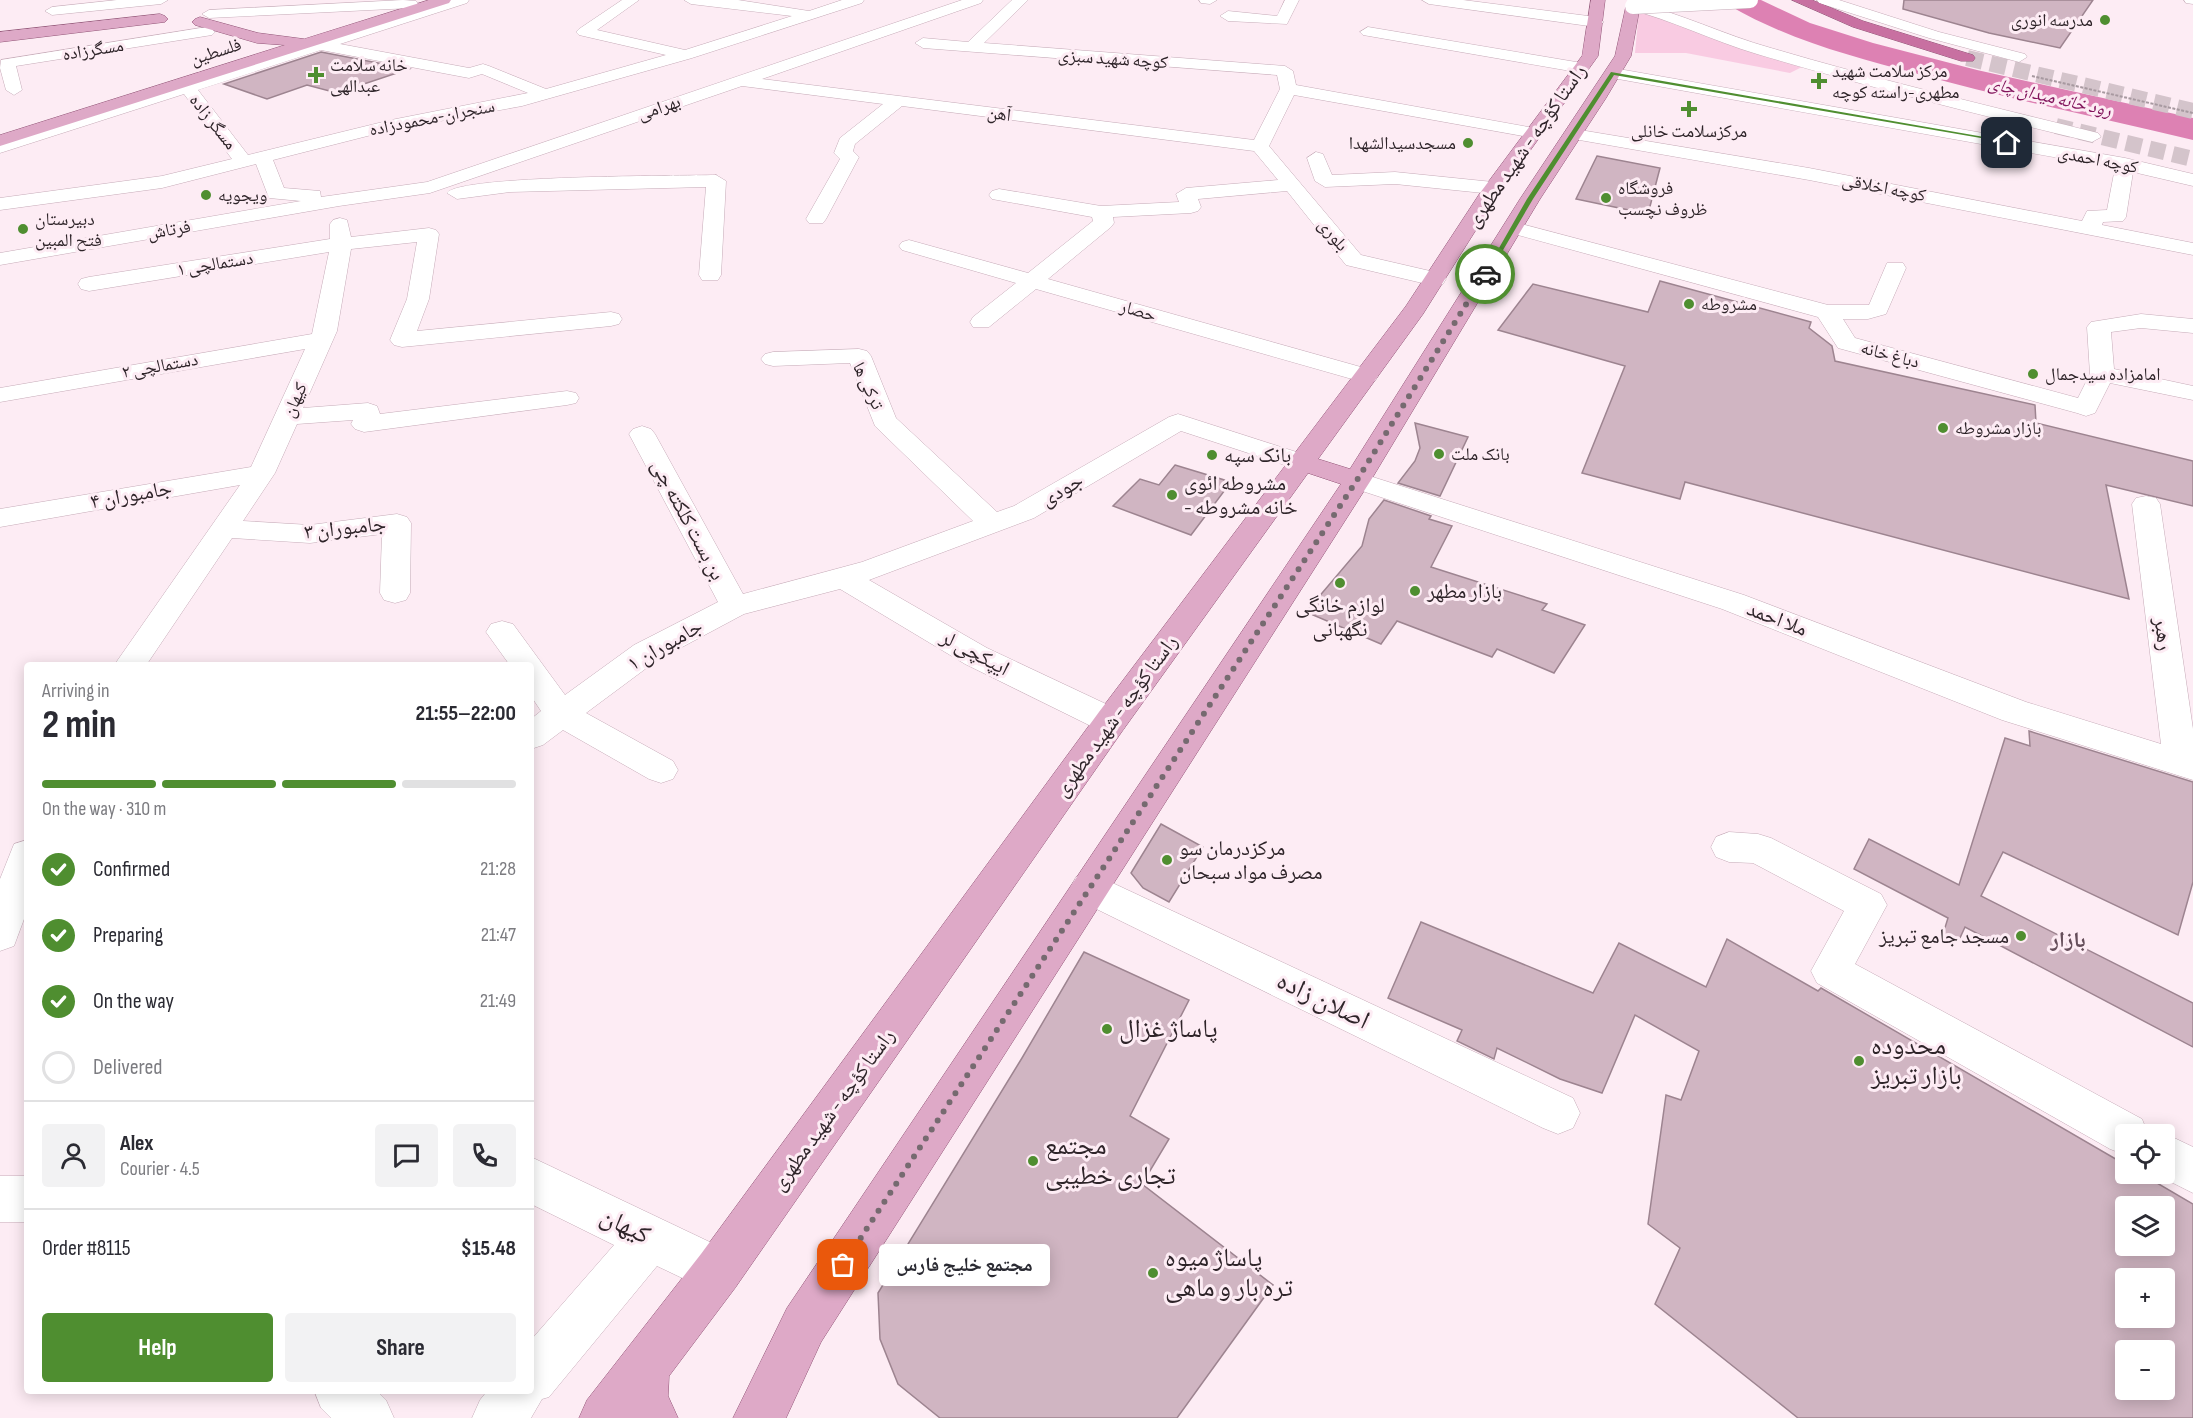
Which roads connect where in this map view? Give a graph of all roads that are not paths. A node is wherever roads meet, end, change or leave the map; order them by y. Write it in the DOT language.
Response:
graph roads {
  1 [pos="40,0"];
  2 [pos="161,0"];
  3 [pos="236,0"];
  4 [pos="462,0"];
  5 [pos="632,0"];
  6 [pos="691,0"];
  7 [pos="857,0"];
  8 [pos="976,0"];
  9 [pos="1021,0"];
  10 [pos="1292,0"];
  11 [pos="1430,0"];
  12 [pos="1750,0"];
  13 [pos="1799,0"];
  14 [pos="1824,0"];
  15 [pos="439,2"];
  16 [pos="1615,7"];
  17 [pos="52,12"];
  18 [pos="412,13"];
  19 [pos="809,15"];
  20 [pos="1228,16"];
  21 [pos="187,20"];
  22 [pos="69,31"];
  23 [pos="1368,32"];
  24 [pos="0,37"];
  25 [pos="381,38"];
  26 [pos="732,40"];
  27 [pos="923,43"];
  28 [pos="316,44"];
  29 [pos="971,47"];
  30 [pos="752,48"];
  31 [pos="686,55"];
  32 [pos="771,56"];
  33 [pos="2019,57"];
  34 [pos="262,58"];
  35 [pos="1967,58"];
  36 [pos="790,63"];
  37 [pos="1600,66"];
  38 [pos="737,81"];
  39 [pos="185,85"];
  40 [pos="1288,88"];
  41 [pos="14,90"];
  42 [pos="544,94"];
  43 [pos="898,101"];
  44 [pos="1534,133"];
  45 [pos="1574,134"];
  46 [pos="2105,140"];
  47 [pos="0,141"];
  48 [pos="1260,146"];
  49 [pos="0,147"];
  50 [pos="253,158"];
  51 [pos="1317,158"];
  52 [pos="2125,164"];
  53 [pos="2193,180"];
  54 [pos="1292,185"];
  55 [pos="430,187"];
  56 [pos="1493,188"];
  57 [pos="999,195"];
  58 [pos="339,200"];
  59 [pos="0,204"];
  60 [pos="1101,212"];
  61 [pos="816,219"];
  62 [pos="1514,228"];
  63 [pos="2091,229"];
  64 [pos="341,244"];
  65 [pos="909,246"];
  66 [pos="2193,249"];
  67 [pos="0,259"];
  68 [pos="1895,268"];
  69 [pos="710,275"];
  70 [pos="1435,279"];
  71 [pos="1032,281"];
  72 [pos="89,284"];
  73 [pos="1827,312"];
  74 [pos="611,319"];
  75 [pos="981,322"];
  76 [pos="2193,326"];
  77 [pos="320,340"];
  78 [pos="772,359"];
  79 [pos="2102,374"];
  80 [pos="1366,376"];
  81 [pos="2193,393"];
  82 [pos="0,395"];
  83 [pos="567,398"];
  84 [pos="287,417"];
  85 [pos="642,434"];
  86 [pos="1303,463"];
  87 [pos="262,473"];
  88 [pos="1357,480"];
  89 [pos="2146,504"];
  90 [pos="0,518"];
  91 [pos="992,523"];
  92 [pos="224,529"];
  93 [pos="843,578"];
  94 [pos="814,587"];
  95 [pos="395,593"];
  96 [pos="735,606"];
  97 [pos="502,633"];
  98 [pos="131,662"];
  99 [pos="524,662"];
  100 [pos="534,676"];
  101 [pos="561,714"];
  102 [pos="1111,721"];
  103 [pos="534,734"];
  104 [pos="2187,766"];
  105 [pos="662,770"];
  106 [pos="24,847"];
  107 [pos="1729,848"];
  108 [pos="0,855"];
  109 [pos="24,864"];
  110 [pos="1089,888"];
  111 [pos="0,934"];
  112 [pos="1558,1113"];
  113 [pos="2115,1128"];
  114 [pos="2175,1161"];
  115 [pos="2193,1171"];
  116 [pos="534,1181"];
  117 [pos="0,1199"];
  118 [pos="24,1199"];
  119 [pos="650,1238"];
  120 [pos="718,1271"];
  121 [pos="644,1367"];
  122 [pos="534,1375"];
  123 [pos="343,1394"];
  124 [pos="518,1394"];
  125 [pos="369,1418"];
  126 [pos="498,1418"];
  127 [pos="604,1418"];
  128 [pos="652,1418"];
  129 [pos="759,1418"];
  1 -- 17 [label="street"];
  2 -- 17 [label="street"];
  3 -- 21 [label="street"];
  4 -- 18 [label="street"];
  5 -- 31 [label="street"];
  6 -- 19 [label="street"];
  7 -- 19 [label="street, سنجران-محمودزاده"];
  8 -- 36 [label="street, بهرامی"];
  9 -- 29 [label="street"];
  10 -- 20 [label="street"];
  11 -- 16 [label="street"];
  12 -- 16 [label="street, bridge"];
  13 -- 35 [label="highway"];
  14 -- 33 [label="street"];
  15 -- 18 [label="main road"];
  15 -- 21 [label="street"];
  16 -- 37 [label="main road, راستا کؤچه - شهید مطهری"];
  16 -- 46 [label="street"];
  17 -- 22 [label="street"];
  18 -- 25 [label="street"];
  18 -- 28 [label="street"];
  19 -- 26 [label="street, سنجران-محمودزاده"];
  21 -- 22 [label="main road"];
  21 -- 28 [label="main road"];
  21 -- 34 [label="main road"];
  21 -- 41 [label="street, مسگرزاده"];
  22 -- 24 [label="main road"];
  23 -- 37 [label="street, کوچه احمدی"];
  26 -- 30 [label="street"];
  26 -- 31 [label="street, سنجران-محمودزاده"];
  27 -- 29 [label="street, کوچه شهید سبزی"];
  28 -- 34 [label="main road, فلسطین"];
  28 -- 39 [label="street"];
  28 -- 42 [label="street"];
  29 -- 40 [label="street, کوچه شهید سبزی"];
  31 -- 42 [label="street, سنجران-محمودزاده"];
  32 -- 36 [label="street"];
  34 -- 39 [label="main road, فلسطین"];
  36 -- 38 [label="street, بهرامی"];
  37 -- 44 [label="main road, راستا کؤچه - شهید مطهری"];
  37 -- 45 [label="main road, راستا کؤچه - شهید مطهری"];
  37 -- 52 [label="street, کوچه احمدی"];
  38 -- 43 [label="street, آهن"];
  38 -- 55 [label="street, بهرامی"];
  39 -- 47 [label="main road, فلسطین"];
  39 -- 49 [label="street"];
  39 -- 50 [label="street, مسگر زاده"];
  40 -- 44 [label="street"];
  40 -- 48 [label="street"];
  42 -- 50 [label="street, سنجران-محمودزاده"];
  43 -- 48 [label="street, آهن"];
  43 -- 61 [label="street"];
  44 -- 56 [label="main road, راستا کؤچه - شهید مطهری"];
  45 -- 62 [label="main road, راستا کؤچه - شهید مطهری"];
  45 -- 63 [label="street, کوچه اخلاقی"];
  48 -- 54 [label="street, بلوری"];
  50 -- 58 [label="street"];
  50 -- 59 [label="street, سنجران-محمودزاده"];
  51 -- 56 [label="street"];
  52 -- 53 [label="street, کوچه احمدی"];
  52 -- 63 [label="street"];
  54 -- 60 [label="street"];
  54 -- 70 [label="street, بلوری"];
  55 -- 58 [label="street, بهرامی"];
  55 -- 69 [label="street"];
  56 -- 70 [label="main road, راستا کؤچه - شهید مطهری"];
  57 -- 60 [label="street"];
  58 -- 64 [label="street, کیهان"];
  58 -- 67 [label="street, فرتاش"];
  60 -- 71 [label="street"];
  62 -- 73 [label="street"];
  62 -- 88 [label="main road, راستا کؤچه - شهید مطهری"];
  63 -- 66 [label="street, کوچه اخلاقی"];
  64 -- 72 [label="street, دستمالچی ۱"];
  64 -- 74 [label="street, دستمالچی ۱"];
  64 -- 77 [label="street, کیهان"];
  65 -- 71 [label="street, حصار"];
  68 -- 73 [label="street"];
  70 -- 80 [label="main road, راستا کؤچه - شهید مطهری"];
  71 -- 75 [label="street"];
  71 -- 80 [label="street, حصار"];
  73 -- 79 [label="street, دباغ خانه"];
  76 -- 79 [label="street"];
  77 -- 82 [label="street, دستمالچی ۲"];
  77 -- 84 [label="street, کیهان"];
  78 -- 91 [label="street, ترکی ها"];
  79 -- 81 [label="street"];
  80 -- 86 [label="main road, راستا کؤچه - شهید مطهری"];
  83 -- 84 [label="street"];
  84 -- 87 [label="street, کیهان"];
  85 -- 96 [label="street, بن بست کلکته چی"];
  86 -- 88 [label="main road"];
  86 -- 91 [label="street, جودی"];
  86 -- 102 [label="main road, راستا کؤچه - شهید مطهری"];
  87 -- 90 [label="street, جامبوران ۴"];
  87 -- 92 [label="street, کیهان"];
  88 -- 104 [label="street, ملا احمد"];
  88 -- 110 [label="main road, راستا کؤچه - شهید مطهری"];
  89 -- 104 [label="street, رهبر"];
  91 -- 93 [label="street, جودی"];
  92 -- 95 [label="street, جامبوران ۳"];
  92 -- 98 [label="street, کیهان"];
  93 -- 94 [label="street, جودی"];
  93 -- 102 [label="street, ایپکچی لر"];
  94 -- 96 [label="street, جامبوران ۱"];
  96 -- 101 [label="street, جامبوران ۱"];
  97 -- 99 [label="street"];
  100 -- 101 [label="street"];
  101 -- 103 [label="street, جامبوران ۱"];
  101 -- 105 [label="street"];
  102 -- 120 [label="main road, راستا کؤچه - شهید مطهری"];
  106 -- 108 [label="street"];
  107 -- 113 [label="street"];
  109 -- 111 [label="street"];
  110 -- 112 [label="street, اصلان زاده"];
  110 -- 129 [label="main road, راستا کؤچه - شهید مطهری"];
  114 -- 115 [label="street"];
  116 -- 119 [label="street, کیهان"];
  117 -- 118 [label="street"];
  119 -- 120 [label="street, کیهان"];
  119 -- 122 [label="street"];
  120 -- 121 [label="main road, راستا کؤچه - شهید مطهری"];
  121 -- 127 [label="main road, راستا کؤچه - شهید مطهری"];
  121 -- 128 [label="main road"];
  123 -- 125 [label="street"];
  124 -- 126 [label="street"];
}
